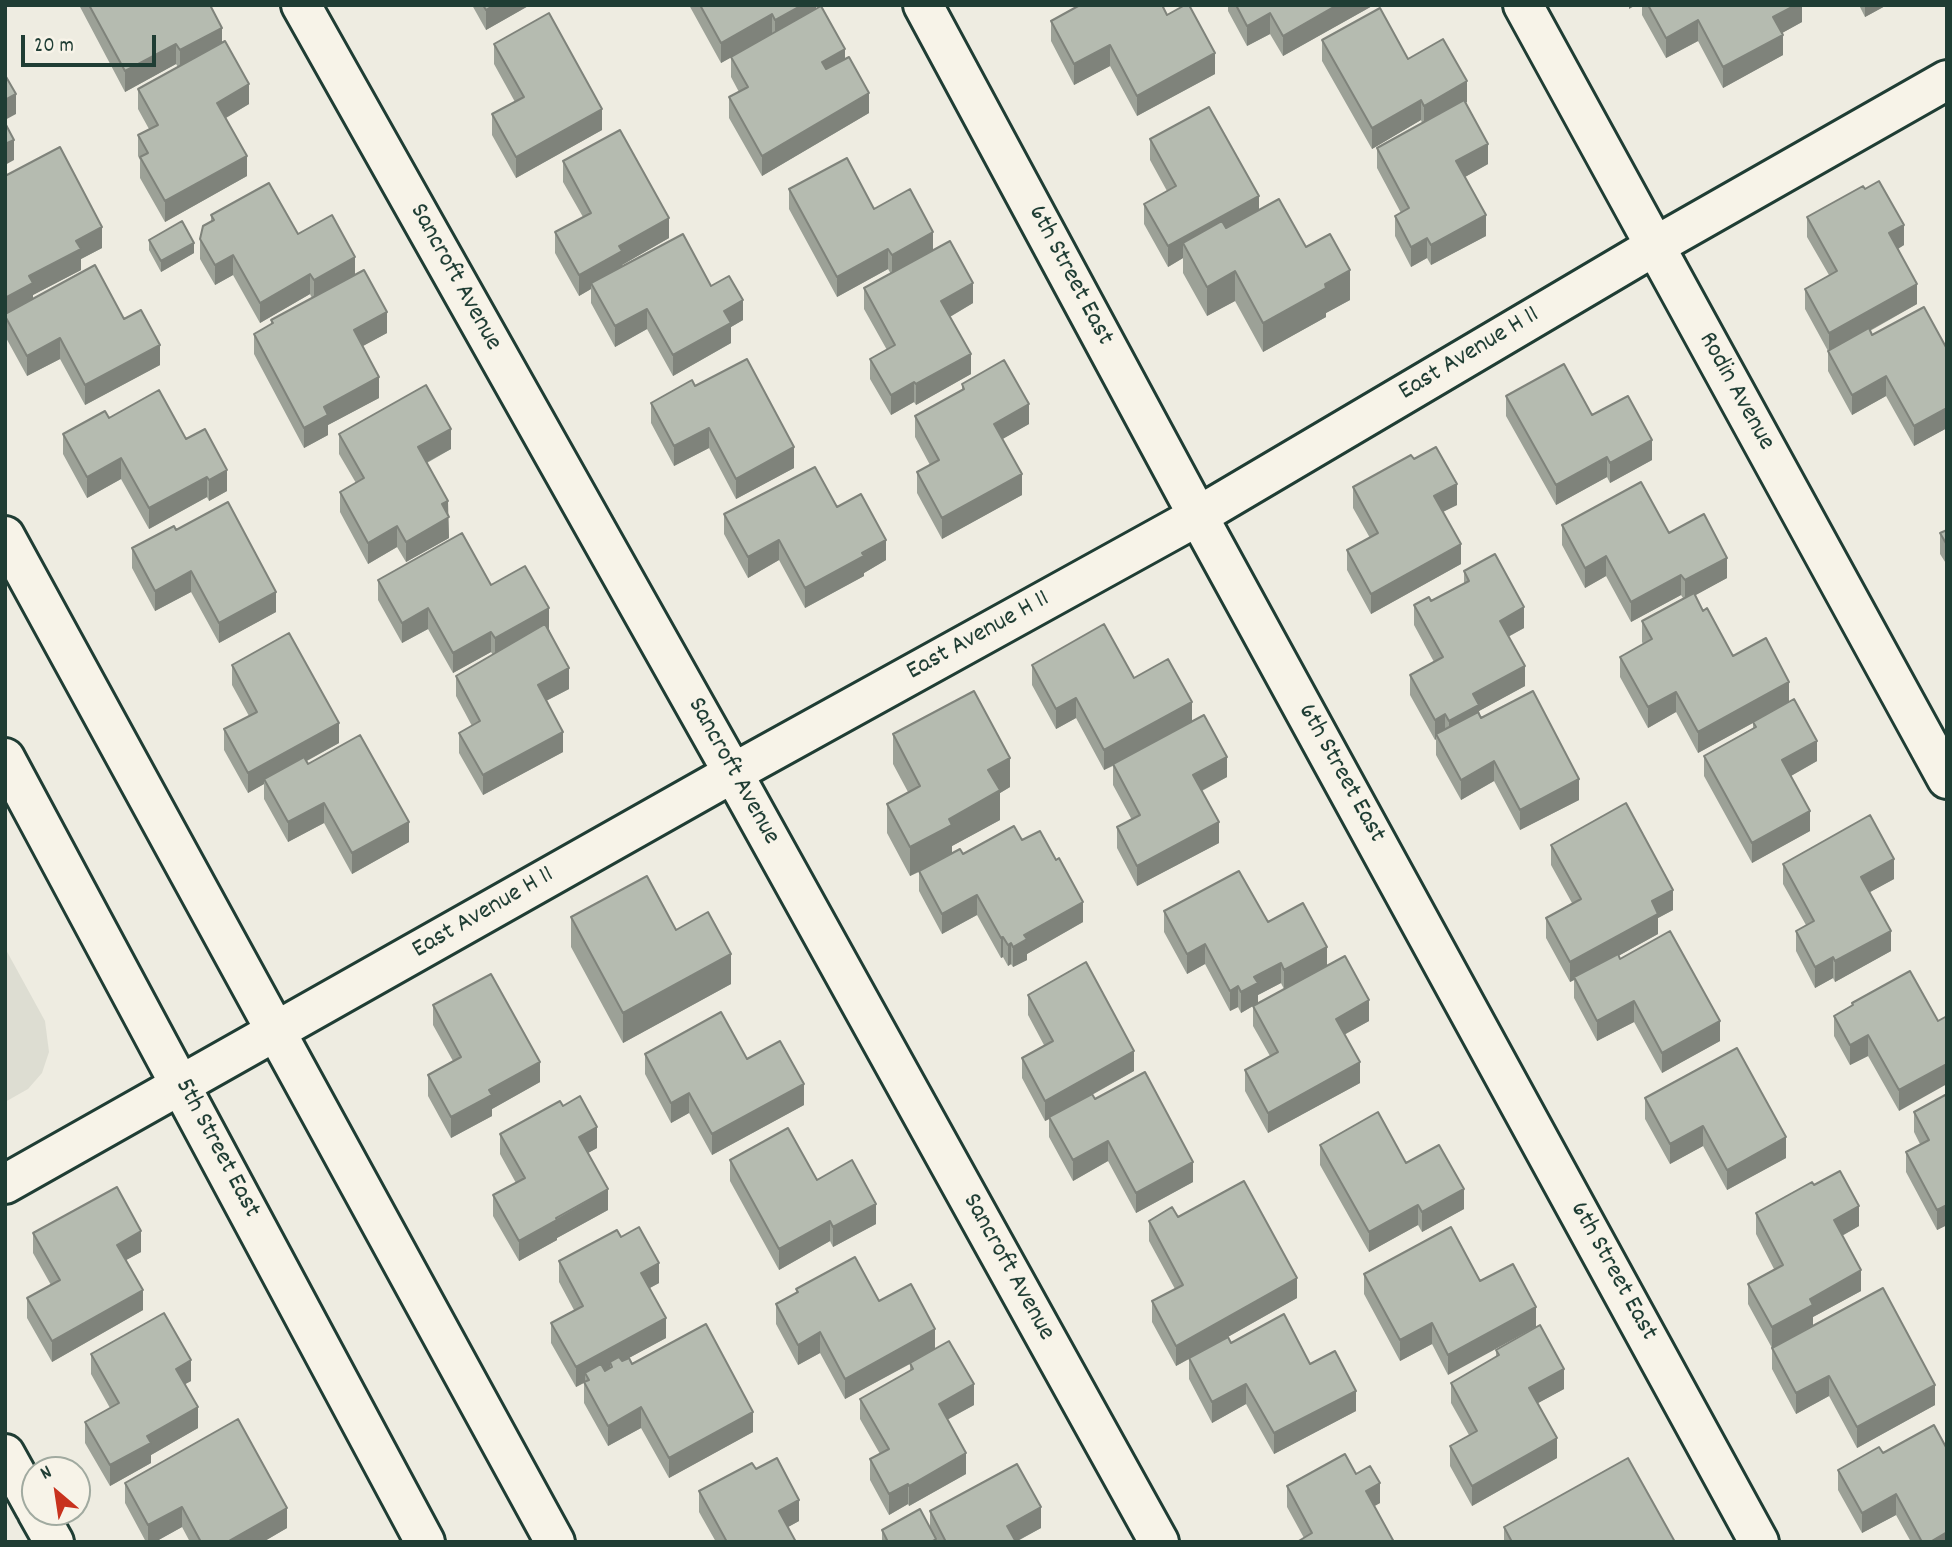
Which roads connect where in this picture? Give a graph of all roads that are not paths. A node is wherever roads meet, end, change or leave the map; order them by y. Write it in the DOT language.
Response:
graph roads {
  1 [pos="301,5"];
  2 [pos="923,5"];
  3 [pos="1523,5"];
  4 [pos="1947,80"];
  5 [pos="1655,246"];
  6 [pos="1198,516"];
  7 [pos="5,536"];
  8 [pos="5,758"];
  9 [pos="733,773"];
  10 [pos="1947,779"];
  11 [pos="276,1032"];
  12 [pos="182,1086"];
  13 [pos="5,1184"];
  14 [pos="5,1454"];
  15 [pos="21,1483"];
  16 [pos="45,1526"];
  17 [pos="54,1542"];
  18 [pos="425,1542"];
  19 [pos="555,1542"];
  20 [pos="1159,1542"];
  21 [pos="1759,1542"];
  1 -- 9 [label="street, Sancroft Avenue"];
  2 -- 6 [label="street, 6th Street East"];
  3 -- 5 [label="street, Rodin Avenue"];
  4 -- 5 [label="street, East Avenue H 11"];
  5 -- 6 [label="street, East Avenue H 11"];
  5 -- 10 [label="street, Rodin Avenue"];
  6 -- 9 [label="street, East Avenue H 11"];
  6 -- 21 [label="street, 6th Street East"];
  7 -- 11 [label="street"];
  8 -- 12 [label="street, 5th Street East"];
  9 -- 11 [label="street, East Avenue H 11"];
  9 -- 20 [label="street, Sancroft Avenue"];
  11 -- 12 [label="street, East Avenue H 11"];
  11 -- 19 [label="street"];
  12 -- 13 [label="street, East Avenue H 11"];
  12 -- 18 [label="street, 5th Street East"];
  14 -- 15 [label="street"];
  16 -- 17 [label="street"];
}
